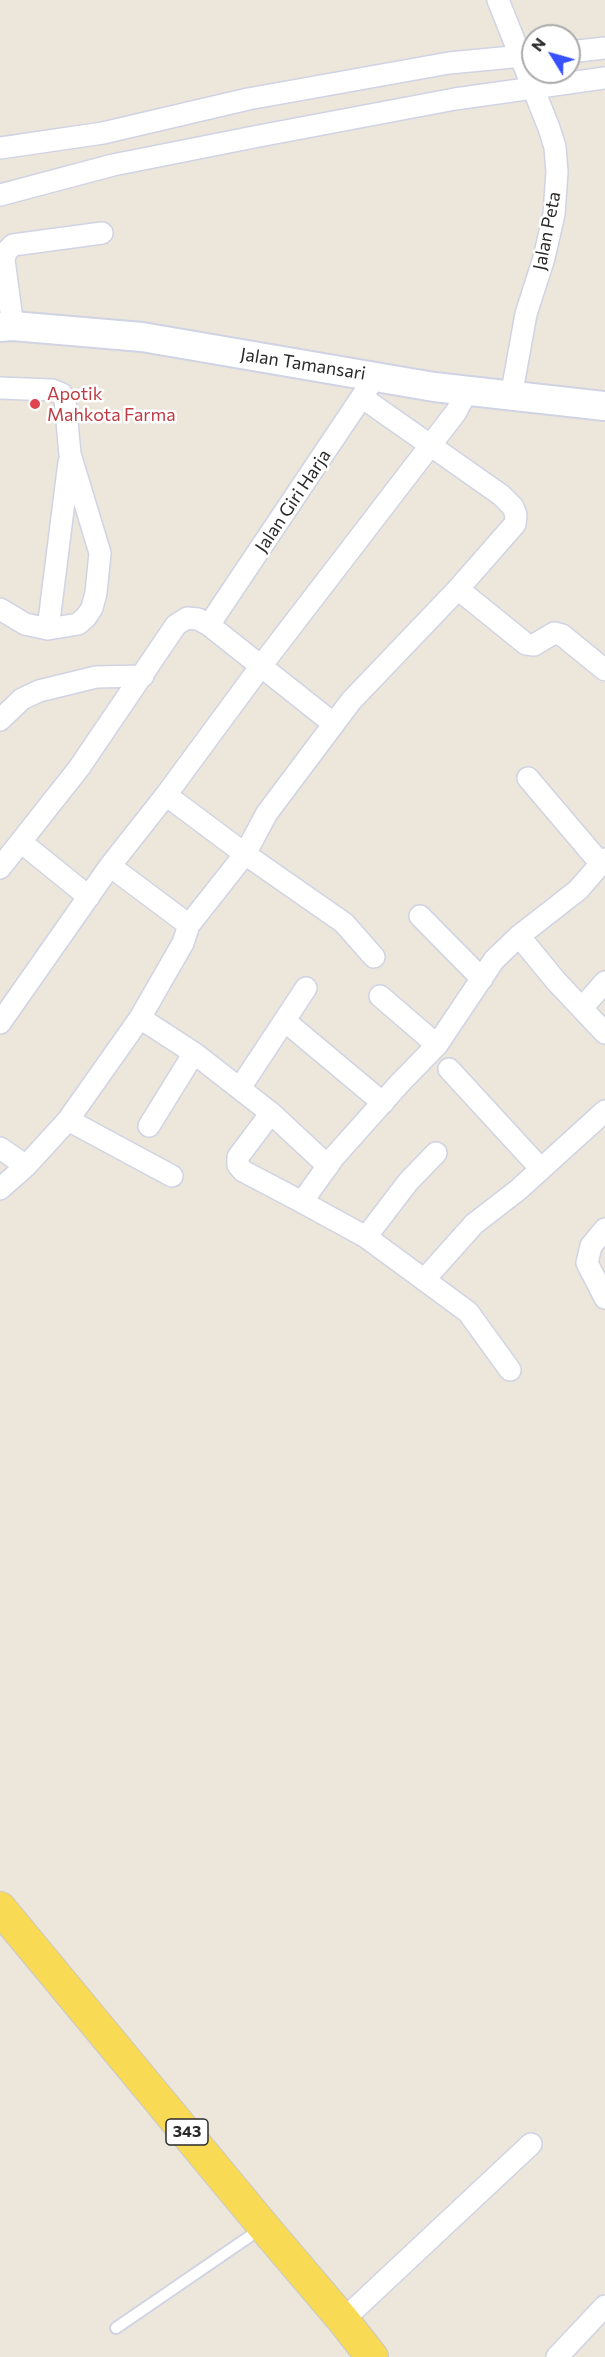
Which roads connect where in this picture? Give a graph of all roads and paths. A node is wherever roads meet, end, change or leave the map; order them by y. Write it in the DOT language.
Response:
graph roads {
  1 [pos="498,0"];
  2 [pos="605,48"];
  3 [pos="521,50"];
  4 [pos="581,51"];
  5 [pos="521,68"];
  6 [pos="521,71"];
  7 [pos="581,75"];
  8 [pos="605,78"];
  9 [pos="534,84"];
  10 [pos="0,148"];
  11 [pos="0,195"];
  12 [pos="102,232"];
  13 [pos="7,327"];
  14 [pos="368,387"];
  15 [pos="0,388"];
  16 [pos="467,391"];
  17 [pos="511,397"];
  18 [pos="605,406"];
  19 [pos="430,446"];
  20 [pos="70,454"];
  21 [pos="458,589"];
  22 [pos="0,609"];
  23 [pos="209,625"];
  24 [pos="48,628"];
  25 [pos="261,666"];
  26 [pos="605,670"];
  27 [pos="143,676"];
  28 [pos="0,720"];
  29 [pos="334,724"];
  30 [pos="528,778"];
  31 [pos="166,795"];
  32 [pos="21,842"];
  33 [pos="245,854"];
  34 [pos="603,861"];
  35 [pos="110,866"];
  36 [pos="0,868"];
  37 [pos="89,897"];
  38 [pos="420,916"];
  39 [pos="189,926"];
  40 [pos="519,936"];
  41 [pos="374,957"];
  42 [pos="482,979"];
  43 [pos="605,982"];
  44 [pos="306,988"];
  45 [pos="380,996"];
  46 [pos="582,1008"];
  47 [pos="140,1018"];
  48 [pos="285,1021"];
  49 [pos="0,1023"];
  50 [pos="605,1033"];
  51 [pos="437,1045"];
  52 [pos="194,1053"];
  53 [pos="449,1069"];
  54 [pos="240,1088"];
  55 [pos="383,1103"];
  56 [pos="605,1111"];
  57 [pos="271,1113"];
  58 [pos="68,1120"];
  59 [pos="149,1126"];
  60 [pos="0,1148"];
  61 [pos="436,1153"];
  62 [pos="26,1166"];
  63 [pos="328,1166"];
  64 [pos="540,1168"];
  65 [pos="172,1176"];
  66 [pos="0,1189"];
  67 [pos="302,1202"];
  68 [pos="605,1229"];
  69 [pos="366,1237"];
  70 [pos="424,1280"];
  71 [pos="605,1298"];
  72 [pos="510,1370"];
  73 [pos="0,1908"];
  74 [pos="531,2144"];
  75 [pos="264,2227"];
  76 [pos="605,2306"];
  77 [pos="343,2320"];
  78 [pos="116,2328"];
  79 [pos="372,2357"];
  80 [pos="557,2357"];
  1 -- 3 [label="street, Jalan Peta"];
  2 -- 4 [label="street"];
  5 -- 10 [label="street"];
  6 -- 11 [label="street"];
  7 -- 8 [label="street"];
  9 -- 17 [label="street, Jalan Peta"];
  12 -- 13 [label="street"];
  13 -- 14 [label="main road, Jalan Tamansari"];
  14 -- 16 [label="main road, Jalan Tamansari"];
  14 -- 19 [label="street"];
  14 -- 23 [label="street, Jalan Giri Harja"];
  15 -- 20 [label="street"];
  16 -- 17 [label="main road, Jalan Tamansari"];
  16 -- 19 [label="street"];
  17 -- 18 [label="main road, Jalan Tamansari"];
  19 -- 21 [label="street"];
  19 -- 25 [label="street"];
  20 -- 24 [label="street"];
  20 -- 24 [label="street"];
  21 -- 26 [label="street"];
  21 -- 29 [label="street"];
  22 -- 24 [label="street"];
  23 -- 25 [label="street"];
  23 -- 27 [label="street"];
  25 -- 29 [label="street"];
  25 -- 31 [label="street"];
  27 -- 28 [label="street"];
  27 -- 32 [label="street"];
  29 -- 33 [label="street"];
  30 -- 34 [label="street"];
  31 -- 33 [label="street"];
  31 -- 35 [label="street"];
  32 -- 36 [label="street"];
  32 -- 37 [label="street"];
  33 -- 39 [label="street"];
  33 -- 41 [label="street"];
  34 -- 40 [label="street"];
  35 -- 37 [label="street"];
  35 -- 39 [label="street"];
  37 -- 49 [label="street"];
  38 -- 42 [label="street"];
  39 -- 47 [label="street"];
  40 -- 42 [label="street"];
  40 -- 46 [label="street"];
  42 -- 51 [label="street"];
  43 -- 46 [label="street"];
  44 -- 48 [label="street"];
  45 -- 51 [label="street"];
  46 -- 50 [label="street"];
  47 -- 52 [label="street"];
  47 -- 58 [label="street"];
  48 -- 54 [label="street"];
  48 -- 55 [label="street"];
  51 -- 55 [label="street"];
  52 -- 54 [label="street"];
  52 -- 59 [label="street"];
  53 -- 64 [label="street"];
  54 -- 57 [label="street"];
  55 -- 63 [label="street"];
  56 -- 64 [label="street"];
  57 -- 63 [label="street"];
  57 -- 67 [label="street"];
  58 -- 62 [label="street"];
  58 -- 65 [label="street"];
  60 -- 62 [label="street"];
  61 -- 69 [label="street"];
  62 -- 66 [label="street"];
  63 -- 67 [label="street"];
  64 -- 70 [label="street"];
  67 -- 69 [label="street"];
  68 -- 71 [label="street"];
  69 -- 70 [label="street"];
  70 -- 72 [label="street"];
  73 -- 75 [label="main road, 343"];
  74 -- 77 [label="street"];
  75 -- 77 [label="main road, 343"];
  75 -- 78 [label="lane"];
  76 -- 80 [label="street"];
  77 -- 79 [label="main road, 343"];
}
